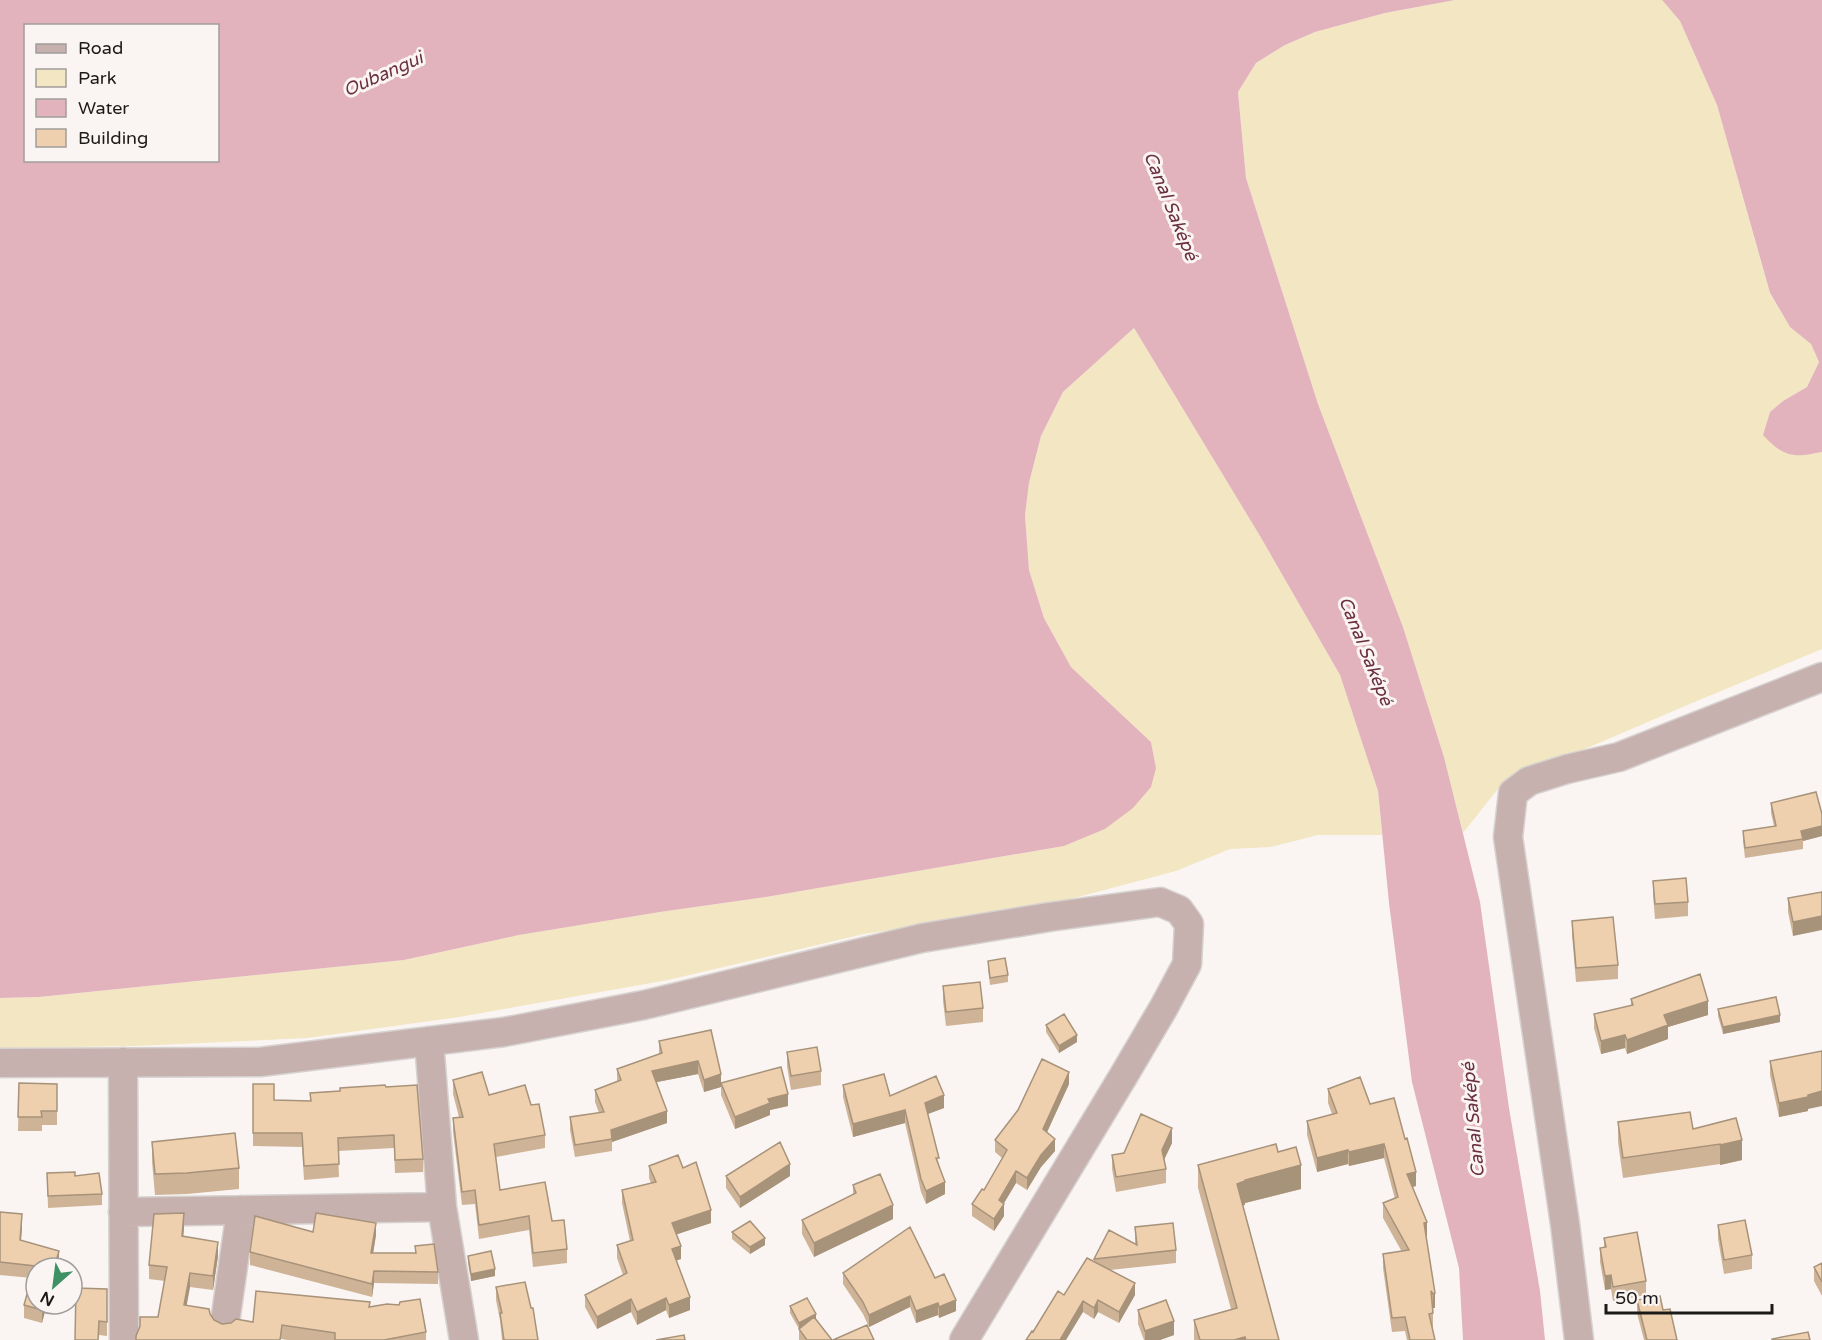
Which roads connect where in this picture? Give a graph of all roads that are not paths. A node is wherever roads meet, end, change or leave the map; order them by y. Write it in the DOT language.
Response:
graph roads {
  1 [pos="1822,677"];
  2 [pos="429,1041"];
  3 [pos="123,1062"];
  4 [pos="0,1063"];
  5 [pos="442,1207"];
  6 [pos="241,1210"];
  7 [pos="123,1212"];
  8 [pos="225,1322"];
  9 [pos="124,1340"];
  10 [pos="464,1340"];
  11 [pos="964,1340"];
  12 [pos="1579,1340"];
  1 -- 12 [label="street"];
  2 -- 3 [label="street"];
  2 -- 5 [label="street"];
  2 -- 11 [label="street"];
  3 -- 4 [label="street"];
  3 -- 7 [label="street"];
  5 -- 6 [label="street"];
  5 -- 10 [label="street"];
  6 -- 7 [label="street"];
  6 -- 8 [label="street"];
  7 -- 9 [label="street"];
}
